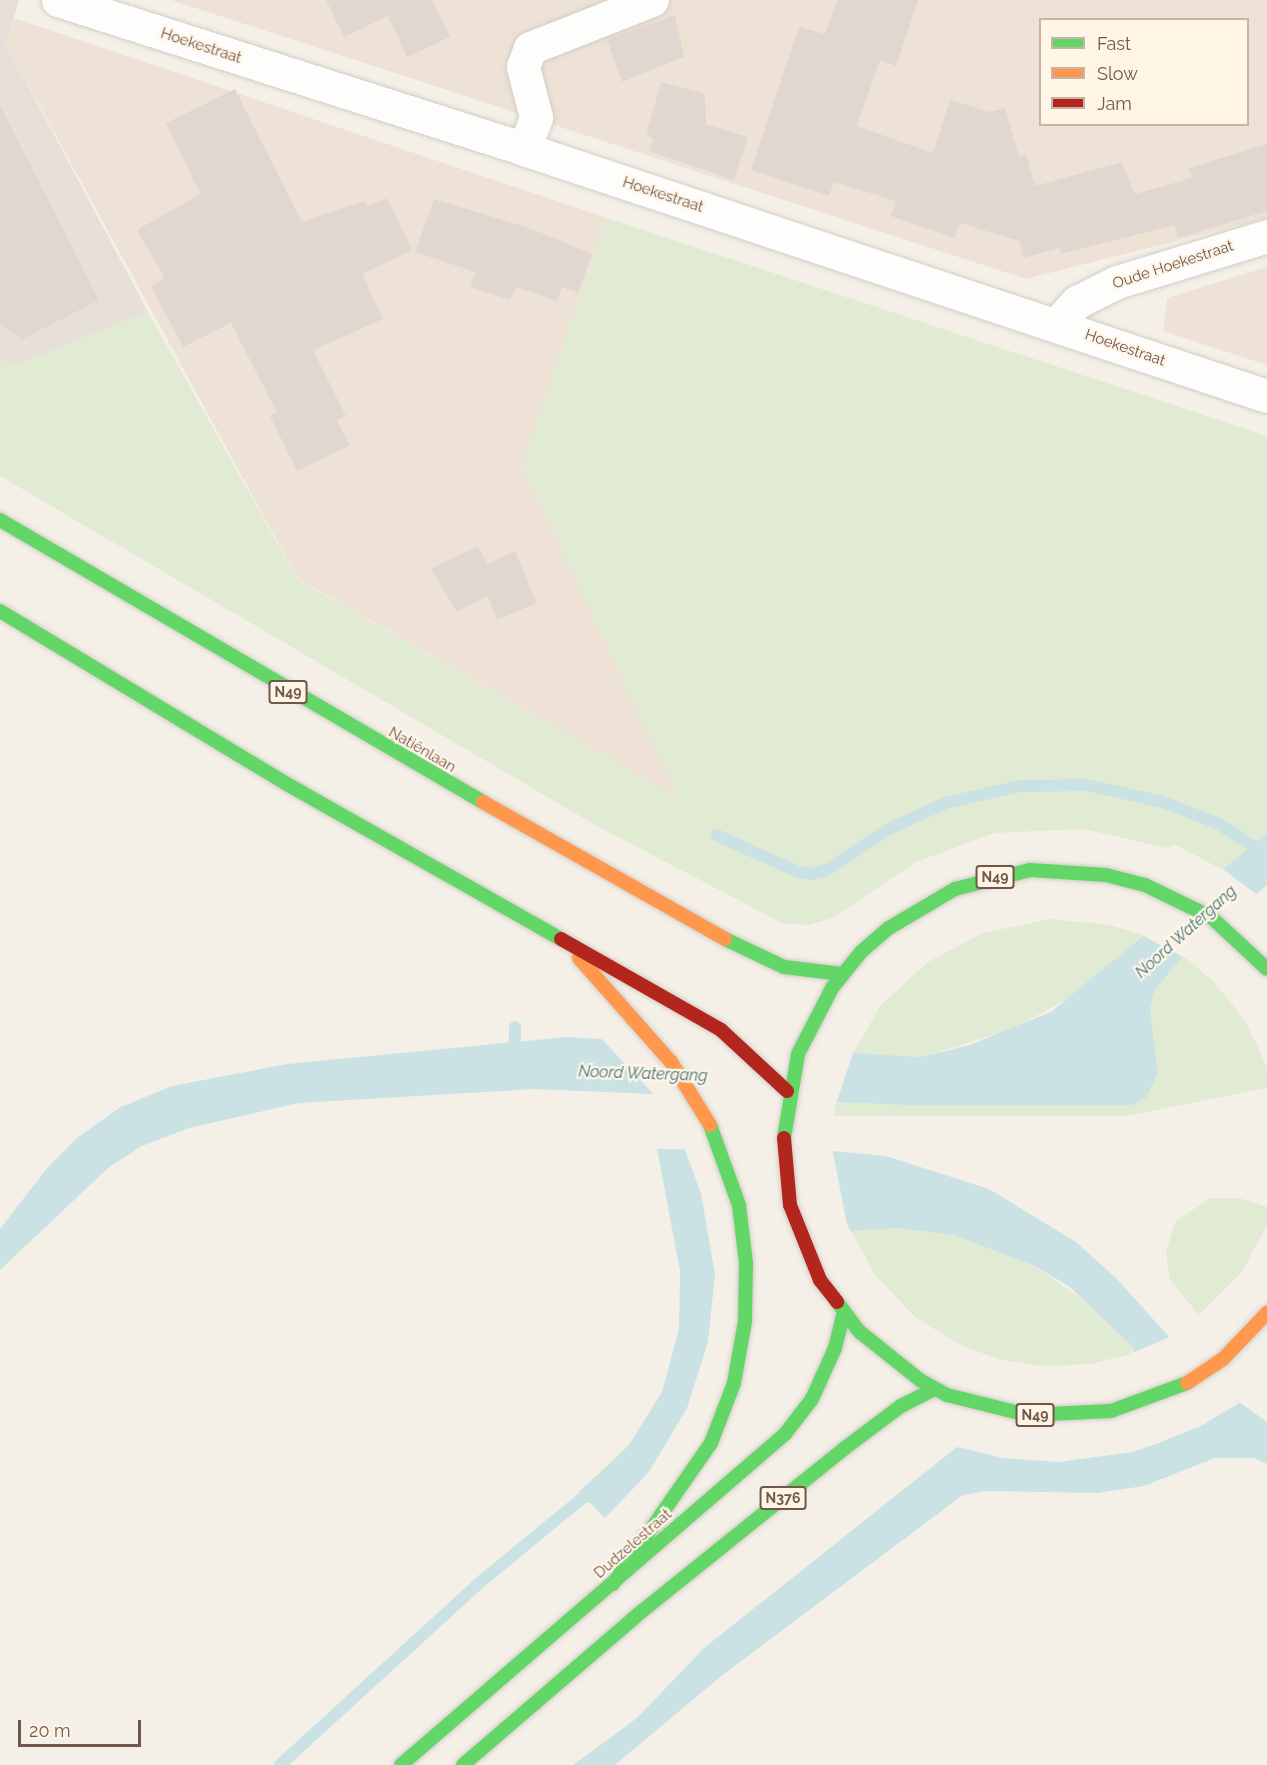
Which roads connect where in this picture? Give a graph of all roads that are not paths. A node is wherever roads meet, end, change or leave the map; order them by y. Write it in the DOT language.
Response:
graph roads {
  1 [pos="58,0"];
  2 [pos="652,0"];
  3 [pos="524,148"];
  4 [pos="1267,236"];
  5 [pos="1056,325"];
  6 [pos="1267,396"];
  7 [pos="0,520"];
  8 [pos="0,611"];
  9 [pos="564,941"];
  10 [pos="1267,969"];
  11 [pos="842,974"];
  12 [pos="787,1090"];
  13 [pos="1267,1313"];
  14 [pos="843,1315"];
  15 [pos="1251,1333"];
  16 [pos="1267,1338"];
  17 [pos="935,1389"];
  18 [pos="613,1584"];
  19 [pos="401,1765"];
  20 [pos="463,1765"];
  1 -- 3 [label="street, Hoekestraat"];
  2 -- 3 [label="street"];
  3 -- 5 [label="street, Hoekestraat"];
  4 -- 5 [label="street, Oude Hoekestraat"];
  5 -- 6 [label="street, Hoekestraat"];
  7 -- 11 [label="main road, Natiënlaan / N49"];
  8 -- 9 [label="main road"];
  9 -- 12 [label="main road"];
  9 -- 18 [label="main road"];
  10 -- 11 [label="main road, N49"];
  11 -- 12 [label="main road, N49"];
  12 -- 14 [label="main road, N49"];
  13 -- 15 [label="main road, N49"];
  14 -- 17 [label="main road, N49"];
  14 -- 18 [label="main road, Dudzelestraat"];
  15 -- 16 [label="main road"];
  15 -- 17 [label="main road, N49"];
  17 -- 20 [label="main road, N376"];
  18 -- 19 [label="main road, Dudzelestraat"];
}
